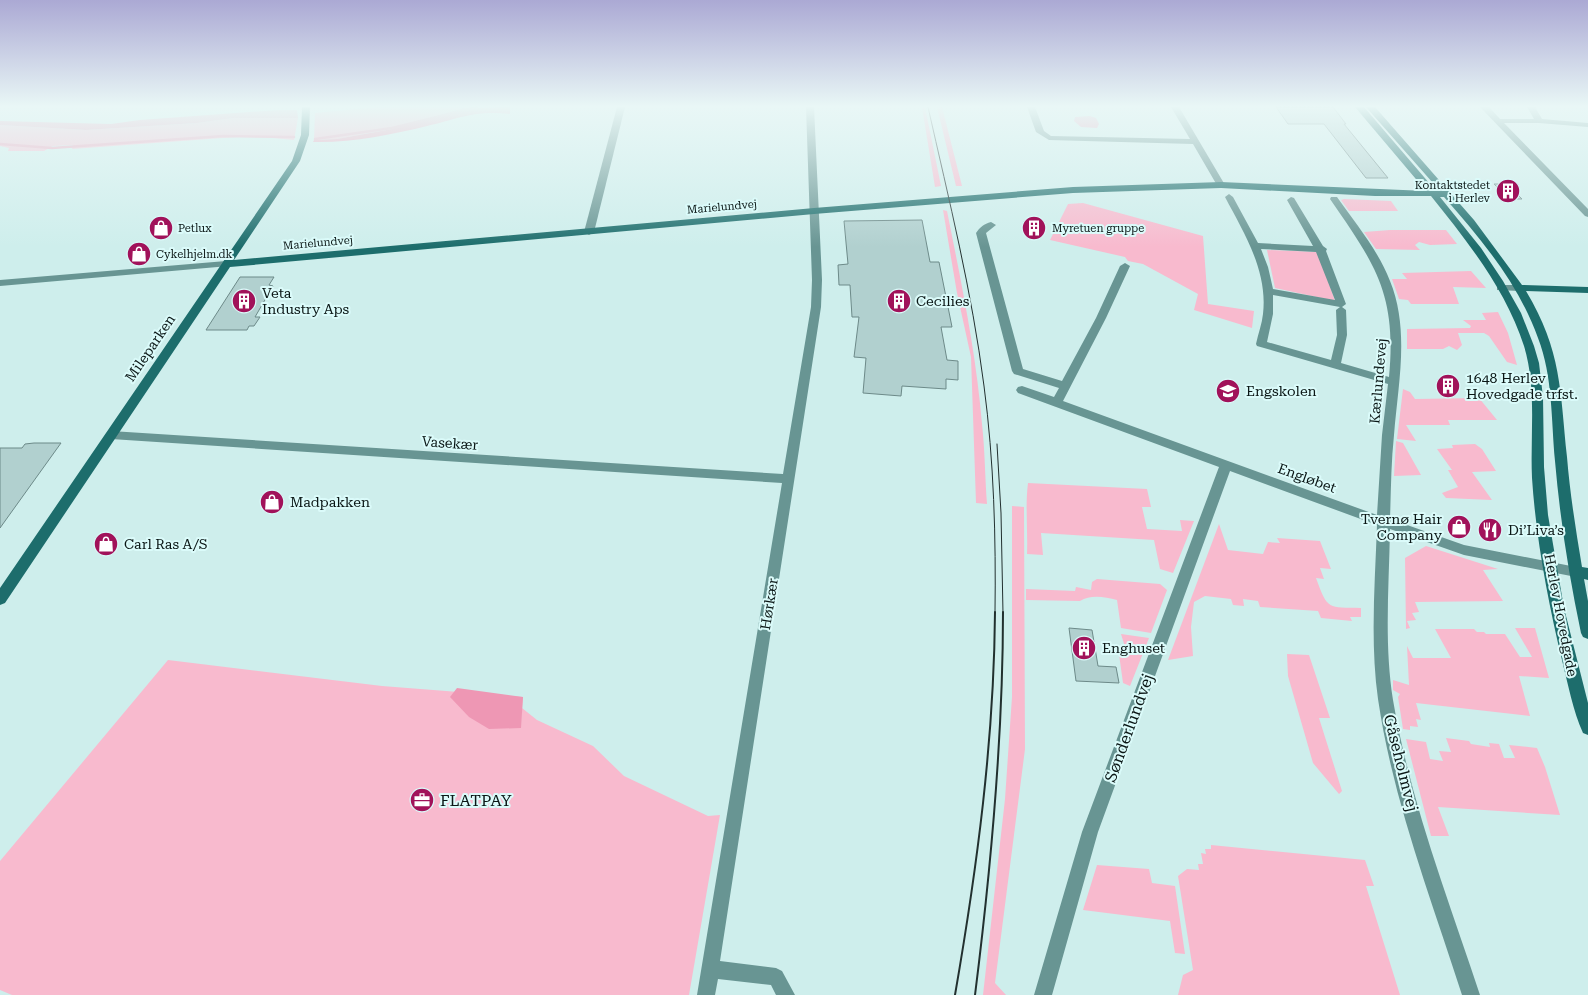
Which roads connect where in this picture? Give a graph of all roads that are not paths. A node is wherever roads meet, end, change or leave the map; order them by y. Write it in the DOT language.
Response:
graph roads {
  1 [pos="299,153"];
  2 [pos="609,153"];
  3 [pos="812,153"];
  4 [pos="1202,153"];
  5 [pos="1398,153"];
  6 [pos="1411,153"];
  7 [pos="1529,153"];
  8 [pos="1221,185"];
  9 [pos="1432,194"];
  10 [pos="1447,194"];
  11 [pos="1229,197"];
  12 [pos="1334,199"];
  13 [pos="1291,200"];
  14 [pos="814,211"];
  15 [pos="1588,214"];
  16 [pos="991,225"];
  17 [pos="589,232"];
  18 [pos="1257,246"];
  19 [pos="1322,249"];
  20 [pos="226,264"];
  21 [pos="1125,266"];
  22 [pos="0,283"];
  23 [pos="1501,288"];
  24 [pos="1520,288"];
  25 [pos="1588,290"];
  26 [pos="1268,292"];
  27 [pos="1341,310"];
  28 [pos="1335,366"];
  29 [pos="1394,382"];
  30 [pos="1066,386"];
  31 [pos="1022,390"];
  32 [pos="1056,404"];
  33 [pos="111,435"];
  34 [pos="1226,466"];
  35 [pos="788,479"];
  36 [pos="1383,522"];
  37 [pos="1551,568"];
  38 [pos="1582,573"];
  39 [pos="0,599"];
  40 [pos="1588,633"];
  41 [pos="1588,728"];
  42 [pos="710,968"];
  43 [pos="706,995"];
  44 [pos="786,995"];
  45 [pos="1044,995"];
  46 [pos="1471,995"];
  1 -- 20 [label="street, Mileparken"];
  2 -- 17 [label="street"];
  3 -- 14 [label="street, Hørkær"];
  4 -- 8 [label="street"];
  5 -- 9 [label="street, Herlev Hovedgade"];
  6 -- 10 [label="street, Herlev Hovedgade"];
  7 -- 15 [label="street"];
  8 -- 9 [label="street, Marielundvej"];
  8 -- 14 [label="street, Marielundvej"];
  9 -- 10 [label="street, Marielundvej"];
  9 -- 23 [label="street, Herlev Hovedgade"];
  10 -- 24 [label="street, Herlev Hovedgade"];
  11 -- 18 [label="street"];
  12 -- 29 [label="street, Kærlundevej"];
  13 -- 19 [label="street"];
  14 -- 17 [label="street, Marielundvej"];
  14 -- 35 [label="street, Hørkær"];
  16 -- 30 [label="street"];
  17 -- 20 [label="street, Marielundvej"];
  18 -- 19 [label="street"];
  18 -- 26 [label="street"];
  19 -- 26 [label="street"];
  20 -- 22 [label="street, Marielundvej"];
  20 -- 33 [label="street, Mileparken"];
  21 -- 30 [label="street"];
  23 -- 24 [label="street"];
  23 -- 37 [label="street, Herlev Hovedgade"];
  24 -- 25 [label="street"];
  24 -- 38 [label="street, Herlev Hovedgade"];
  26 -- 28 [label="street"];
  27 -- 28 [label="street"];
  28 -- 29 [label="street"];
  29 -- 36 [label="street, Kærlundevej"];
  30 -- 32 [label="street"];
  31 -- 32 [label="street, Engløbet"];
  32 -- 34 [label="street, Engløbet"];
  33 -- 35 [label="street, Vasekær"];
  33 -- 39 [label="street, Mileparken"];
  34 -- 36 [label="street, Engløbet"];
  34 -- 45 [label="street, Sønderlundvej"];
  35 -- 42 [label="street, Hørkær"];
  36 -- 37 [label="street, Engløbet"];
  36 -- 46 [label="street, Gåseholmvej"];
  37 -- 38 [label="street, Engløbet"];
  37 -- 41 [label="street, Herlev Hovedgade"];
  38 -- 40 [label="street, Herlev Hovedgade"];
  42 -- 43 [label="street, Hørkær"];
  42 -- 44 [label="street"];
}
